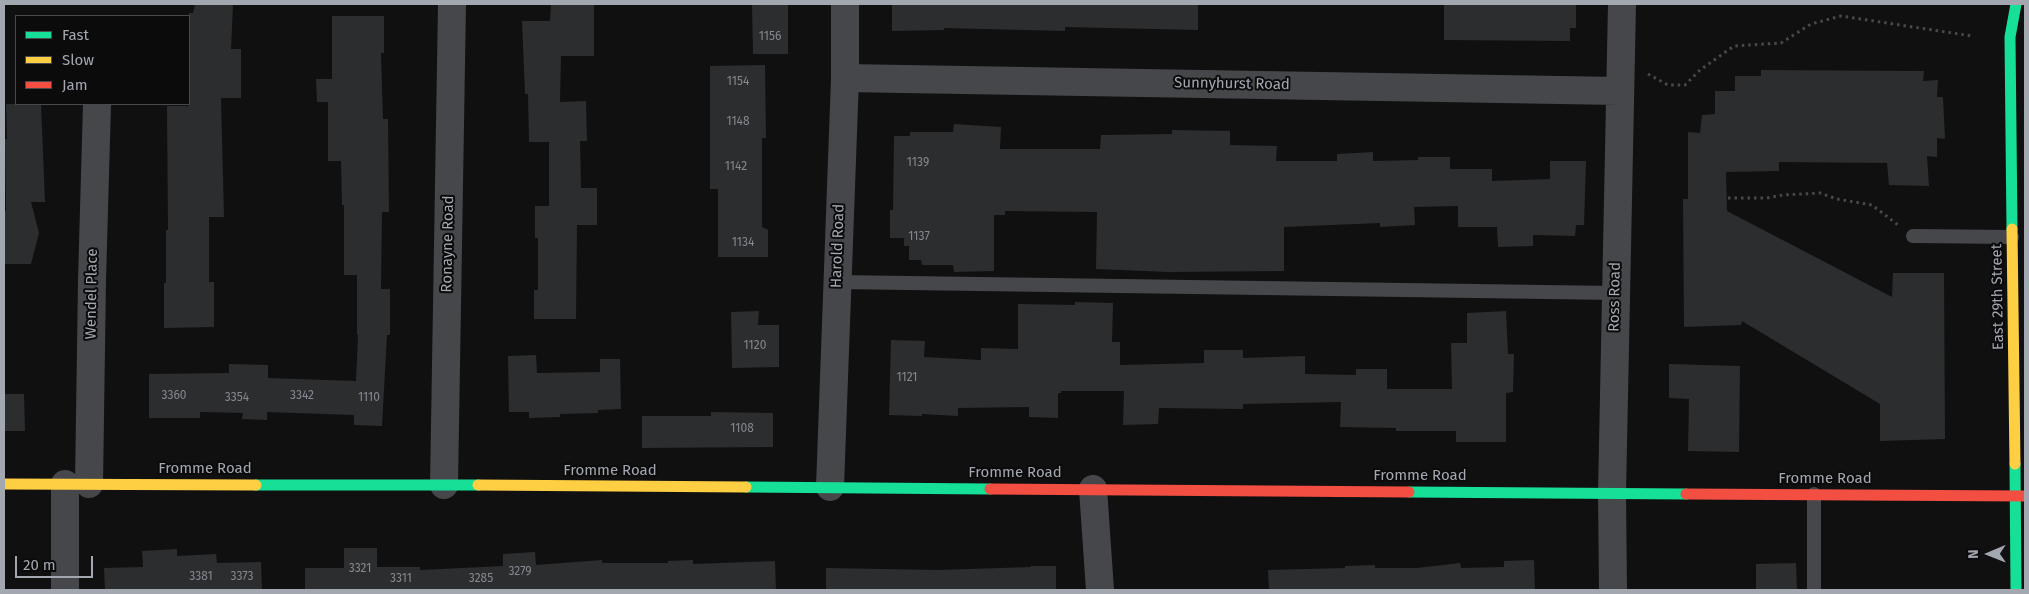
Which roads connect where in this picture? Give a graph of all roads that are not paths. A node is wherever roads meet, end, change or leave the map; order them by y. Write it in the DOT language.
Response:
graph roads {
  1 [pos="452,4"];
  2 [pos="845,4"];
  3 [pos="1622,4"];
  4 [pos="2016,4"];
  5 [pos="845,78"];
  6 [pos="1619,91"];
  7 [pos="97,105"];
  8 [pos="1913,236"];
  9 [pos="2012,237"];
  10 [pos="837,282"];
  11 [pos="1616,293"];
  12 [pos="4,484"];
  13 [pos="77,484"];
  14 [pos="444,484"];
  15 [pos="830,487"];
  16 [pos="1093,489"];
  17 [pos="1612,493"];
  18 [pos="1814,494"];
  19 [pos="2021,496"];
  20 [pos="65,590"];
  21 [pos="1100,590"];
  22 [pos="1613,590"];
  23 [pos="1814,590"];
  24 [pos="2016,590"];
  1 -- 14 [label="street, Ronayne Road"];
  2 -- 5 [label="street, Harold Road"];
  3 -- 6 [label="street, Ross Road"];
  4 -- 9 [label="street, East 29th Street"];
  5 -- 6 [label="street, Sunnyhurst Road"];
  5 -- 10 [label="street, Harold Road"];
  6 -- 11 [label="street, Ross Road"];
  7 -- 13 [label="street, Wendel Place"];
  8 -- 9 [label="lane"];
  9 -- 19 [label="street, East 29th Street"];
  10 -- 11 [label="lane"];
  10 -- 15 [label="street, Harold Road"];
  11 -- 17 [label="street, Ross Road"];
  12 -- 13 [label="street, Fromme Road"];
  13 -- 14 [label="street, Fromme Road"];
  13 -- 20 [label="street, Wendel Place"];
  14 -- 15 [label="street, Fromme Road"];
  15 -- 16 [label="street, Fromme Road"];
  16 -- 17 [label="street, Fromme Road"];
  16 -- 21 [label="street"];
  17 -- 18 [label="street, Fromme Road"];
  17 -- 22 [label="street, Ross Road"];
  18 -- 19 [label="street, Fromme Road"];
  18 -- 23 [label="lane"];
  19 -- 24 [label="street, East 29th Street"];
}
